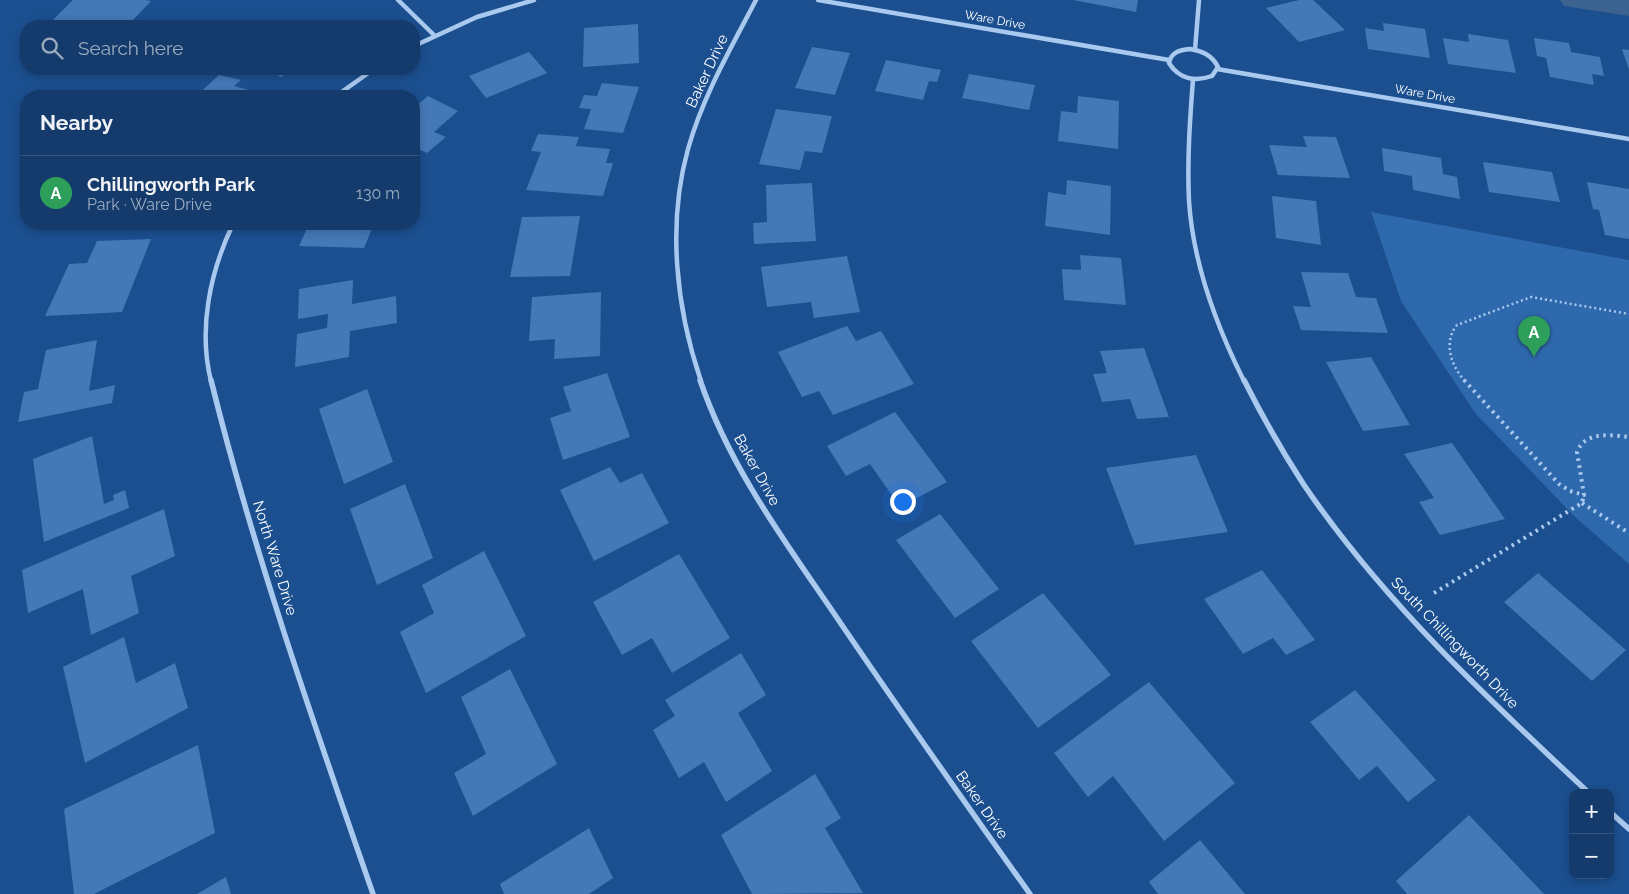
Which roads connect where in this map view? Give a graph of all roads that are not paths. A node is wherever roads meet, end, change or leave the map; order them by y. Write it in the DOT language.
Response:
graph roads {
  1 [pos="398,0"];
  2 [pos="534,0"];
  3 [pos="756,0"];
  4 [pos="818,0"];
  5 [pos="1199,0"];
  6 [pos="419,20"];
  7 [pos="420,21"];
  8 [pos="434,35"];
  9 [pos="420,43"];
  10 [pos="1195,50"];
  11 [pos="1169,60"];
  12 [pos="1217,69"];
  13 [pos="366,75"];
  14 [pos="1193,79"];
  15 [pos="344,90"];
  16 [pos="1629,139"];
  17 [pos="230,230"];
  18 [pos="1585,789"];
  19 [pos="1614,816"];
  20 [pos="1629,829"];
  21 [pos="373,894"];
  22 [pos="1030,894"];
  1 -- 6 [label="street"];
  2 -- 8 [label="street"];
  3 -- 22 [label="street, Baker Drive"];
  4 -- 11 [label="street, Ware Drive"];
  5 -- 10 [label="street"];
  7 -- 8 [label="street"];
  8 -- 9 [label="street"];
  10 -- 11 [label="street"];
  10 -- 12 [label="street"];
  11 -- 14 [label="street"];
  12 -- 14 [label="street"];
  12 -- 16 [label="street, Ware Drive"];
  13 -- 15 [label="street"];
  14 -- 18 [label="street, South Chillingworth Drive"];
  17 -- 21 [label="street, North Ware Drive"];
  19 -- 20 [label="street"];
}
